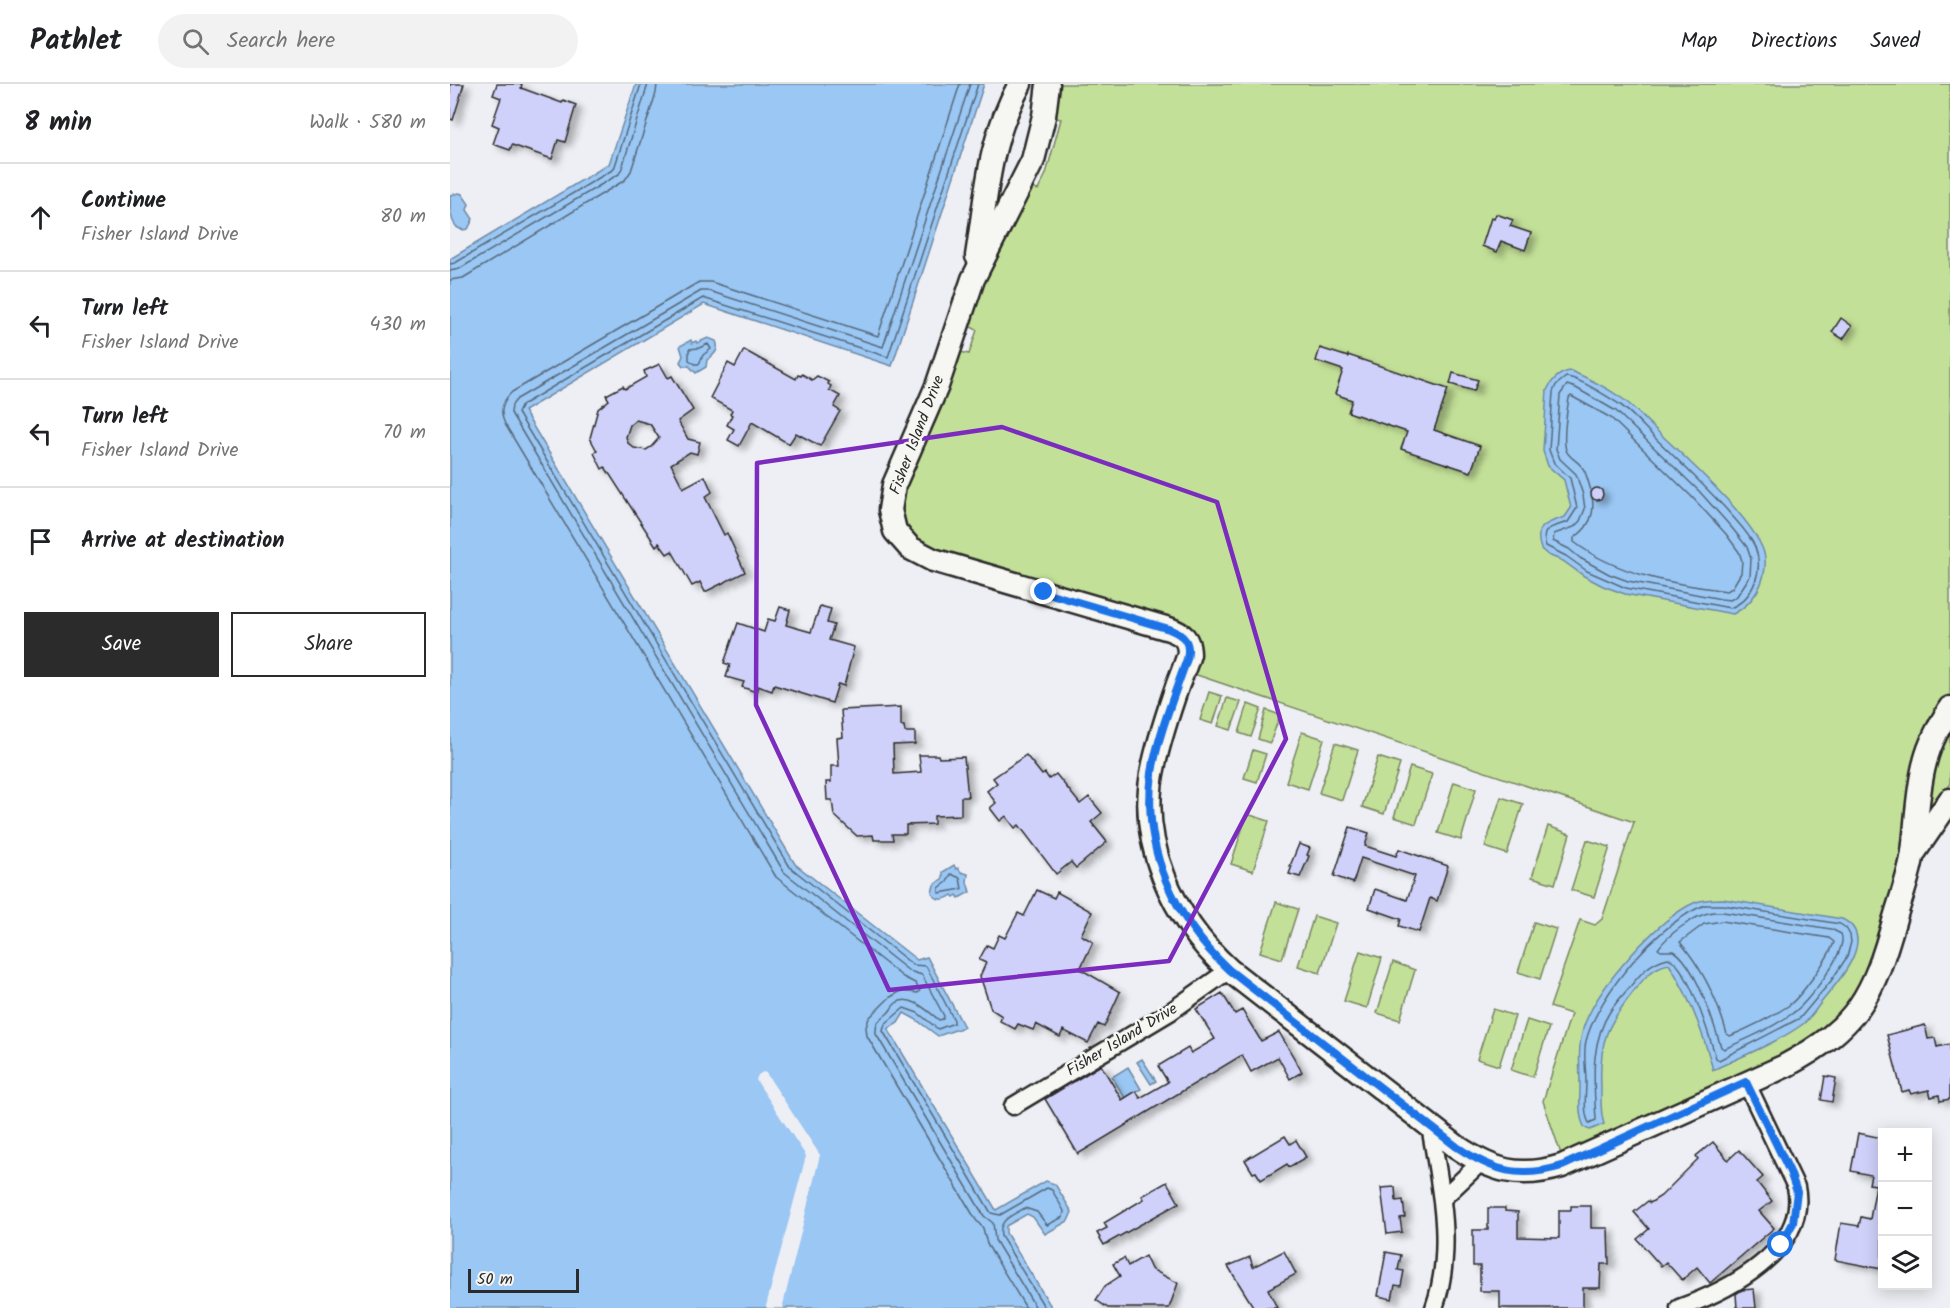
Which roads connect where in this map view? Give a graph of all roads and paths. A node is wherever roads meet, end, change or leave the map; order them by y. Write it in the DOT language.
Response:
graph roads {
  1 [pos="1020,84"];
  2 [pos="1048,84"];
  3 [pos="984,206"];
  4 [pos="1006,213"];
  5 [pos="973,279"];
  6 [pos="1950,708"];
  7 [pos="1945,807"];
  8 [pos="1918,808"];
  9 [pos="1912,855"];
  10 [pos="1229,970"];
  11 [pos="1746,1082"];
  12 [pos="1013,1106"];
  13 [pos="1430,1126"];
  14 [pos="1481,1162"];
  15 [pos="1443,1198"];
  16 [pos="1709,1303"];
  17 [pos="1436,1307"];
  18 [pos="1679,1308"];
  1 -- 3 [label="street, Fisher Island Drive"];
  2 -- 4 [label="street, Fisher Island Drive"];
  3 -- 4 [label="street"];
  3 -- 5 [label="street, Fisher Island Drive"];
  4 -- 5 [label="street, Fisher Island Drive"];
  5 -- 10 [label="street, Fisher Island Drive"];
  6 -- 8 [label="street, Fisher Island Drive"];
  7 -- 8 [label="street"];
  7 -- 9 [label="street, Fisher Island Drive"];
  8 -- 9 [label="street, Fisher Island Drive"];
  9 -- 11 [label="street, Fisher Island Drive"];
  10 -- 12 [label="street, Fisher Island Drive"];
  10 -- 13 [label="street, Fisher Island Drive"];
  11 -- 14 [label="street, Fisher Island Drive"];
  11 -- 16 [label="street"];
  13 -- 14 [label="street, Fisher Island Drive"];
  13 -- 15 [label="street"];
  14 -- 15 [label="street"];
  15 -- 17 [label="street"];
  16 -- 18 [label="street"];
}
